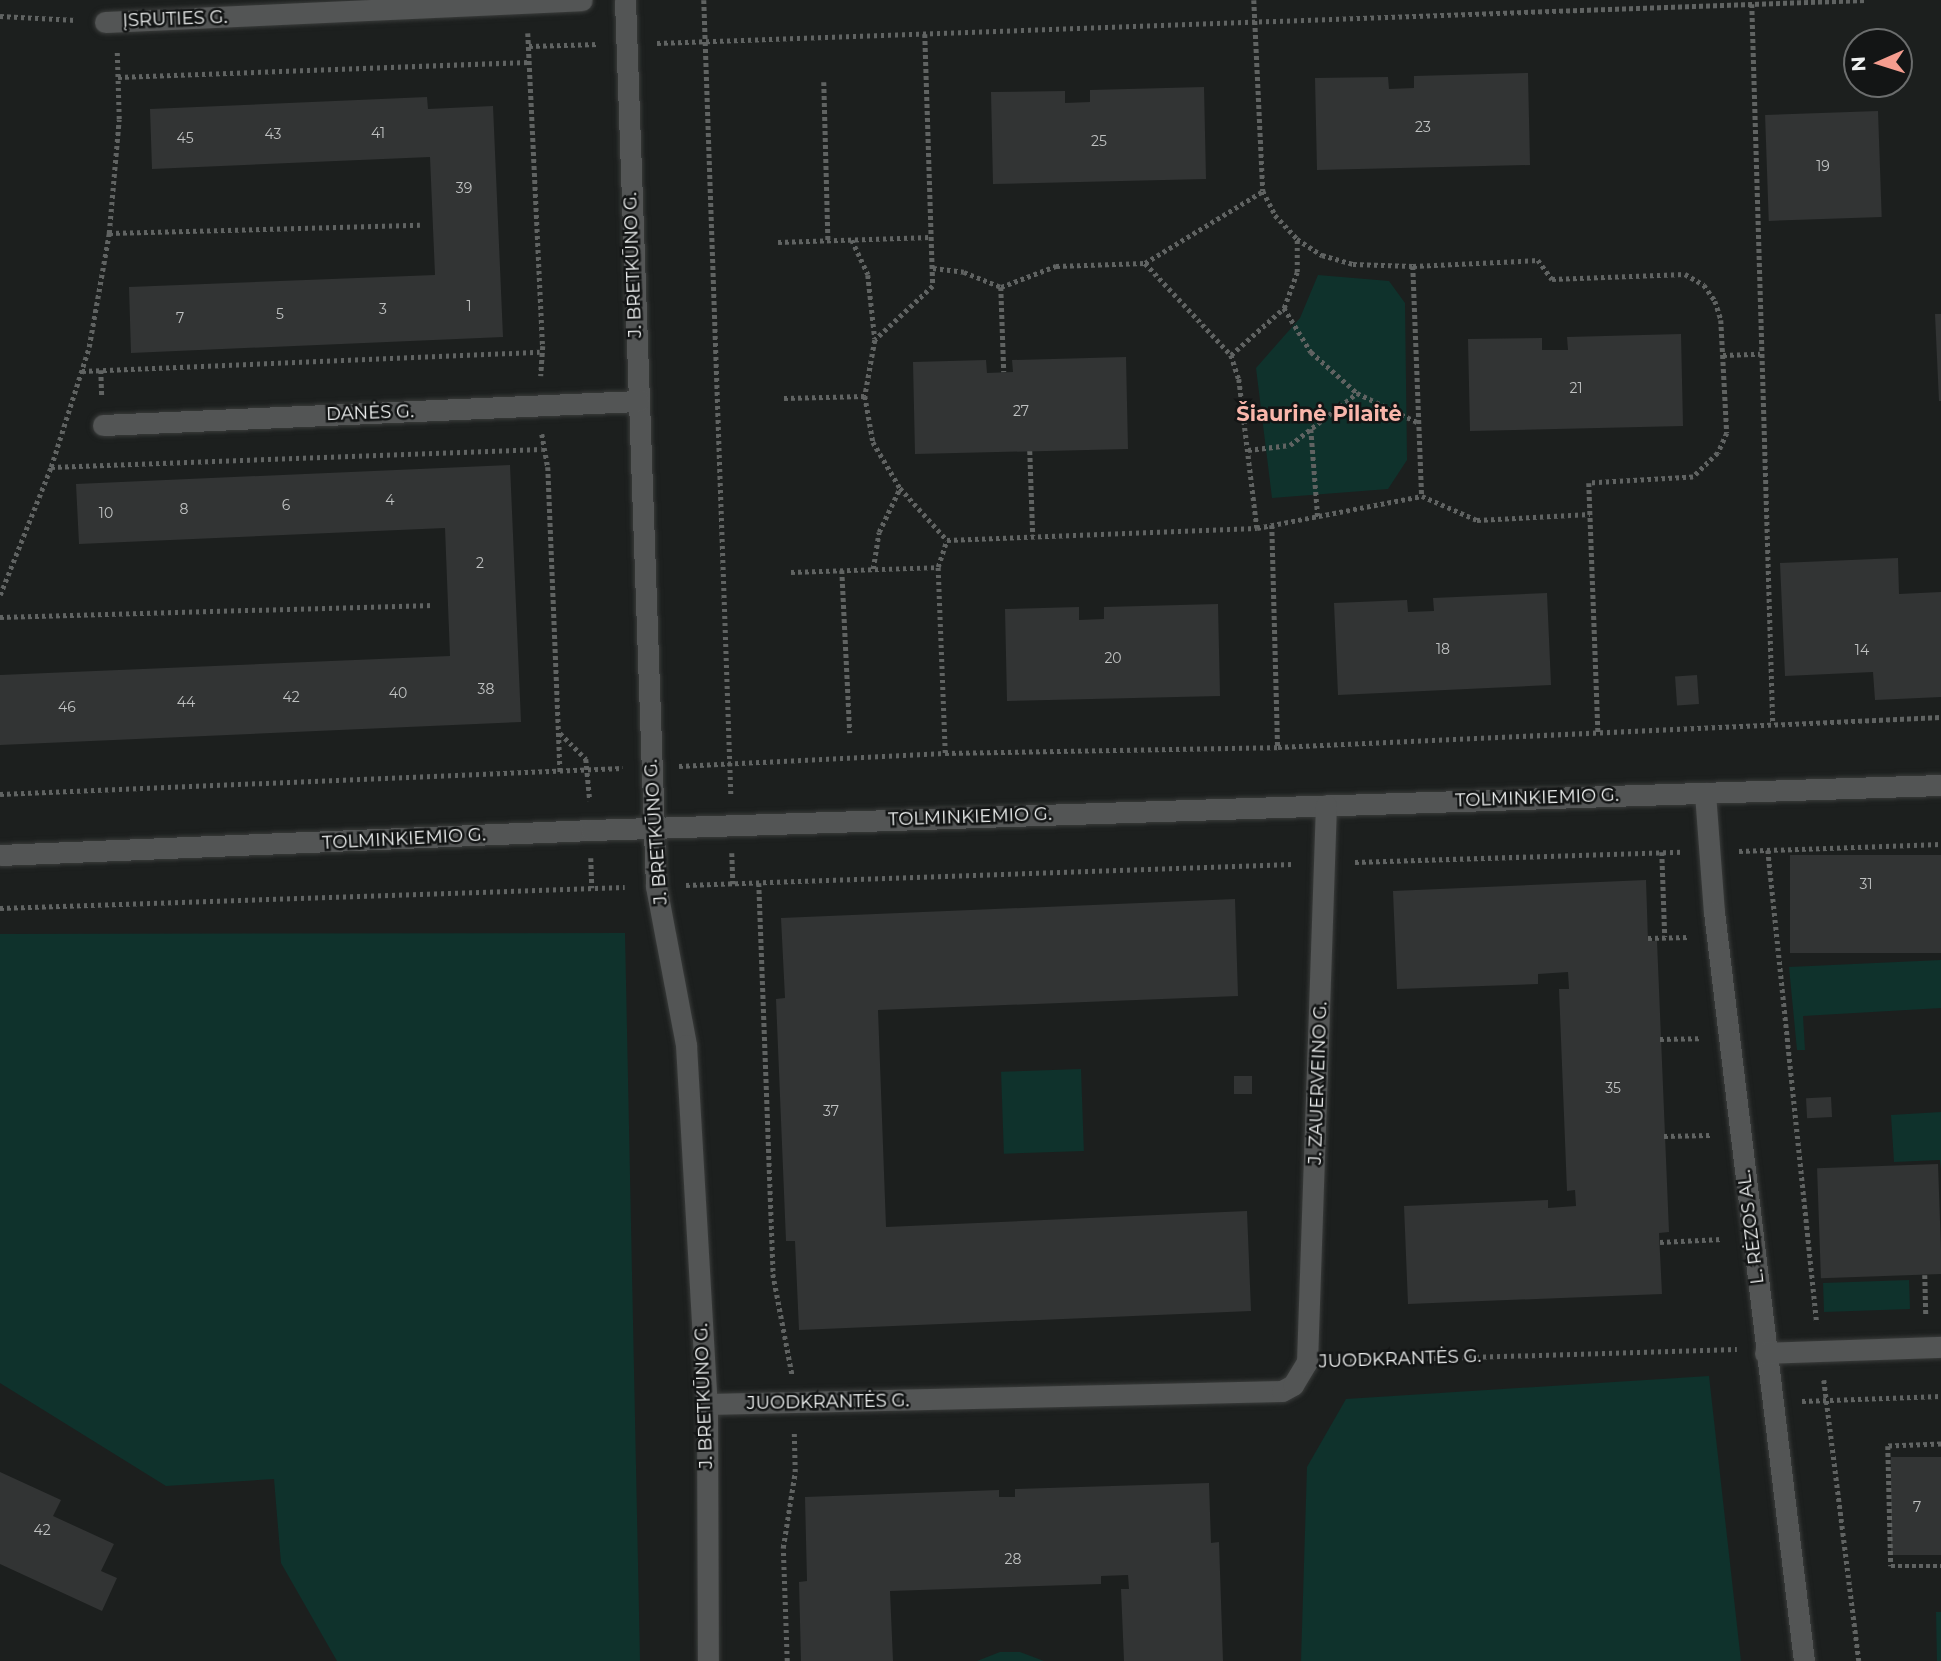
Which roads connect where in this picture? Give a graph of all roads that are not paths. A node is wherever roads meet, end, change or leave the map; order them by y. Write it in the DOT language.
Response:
graph roads {
  1 [pos="581,0"];
  2 [pos="625,0"];
  3 [pos="105,22"];
  4 [pos="638,401"];
  5 [pos="103,425"];
  6 [pos="1941,785"];
  7 [pos="1704,793"];
  8 [pos="1326,805"];
  9 [pos="653,828"];
  10 [pos="0,855"];
  11 [pos="1941,1347"];
  12 [pos="1765,1353"];
  13 [pos="1307,1362"];
  14 [pos="706,1404"];
  15 [pos="708,1661"];
  16 [pos="1804,1661"];
  1 -- 3 [label="street, ĮSRUTIES G."];
  2 -- 4 [label="street, J. BRETKŪNO G."];
  4 -- 5 [label="street, DANĖS G."];
  4 -- 9 [label="street, J. BRETKŪNO G."];
  6 -- 7 [label="street, TOLMINKIEMIO G."];
  7 -- 8 [label="street, TOLMINKIEMIO G."];
  7 -- 12 [label="street, L. RĖZOS AL."];
  8 -- 9 [label="street, TOLMINKIEMIO G."];
  8 -- 13 [label="street, J. ZAUERVEINO G."];
  9 -- 10 [label="street, TOLMINKIEMIO G."];
  9 -- 14 [label="street, J. BRETKŪNO G."];
  11 -- 12 [label="street"];
  12 -- 16 [label="street, L. RĖZOS AL."];
  13 -- 14 [label="street, JUODKRANTĖS G."];
  14 -- 15 [label="street, J. BRETKŪNO G."];
}
